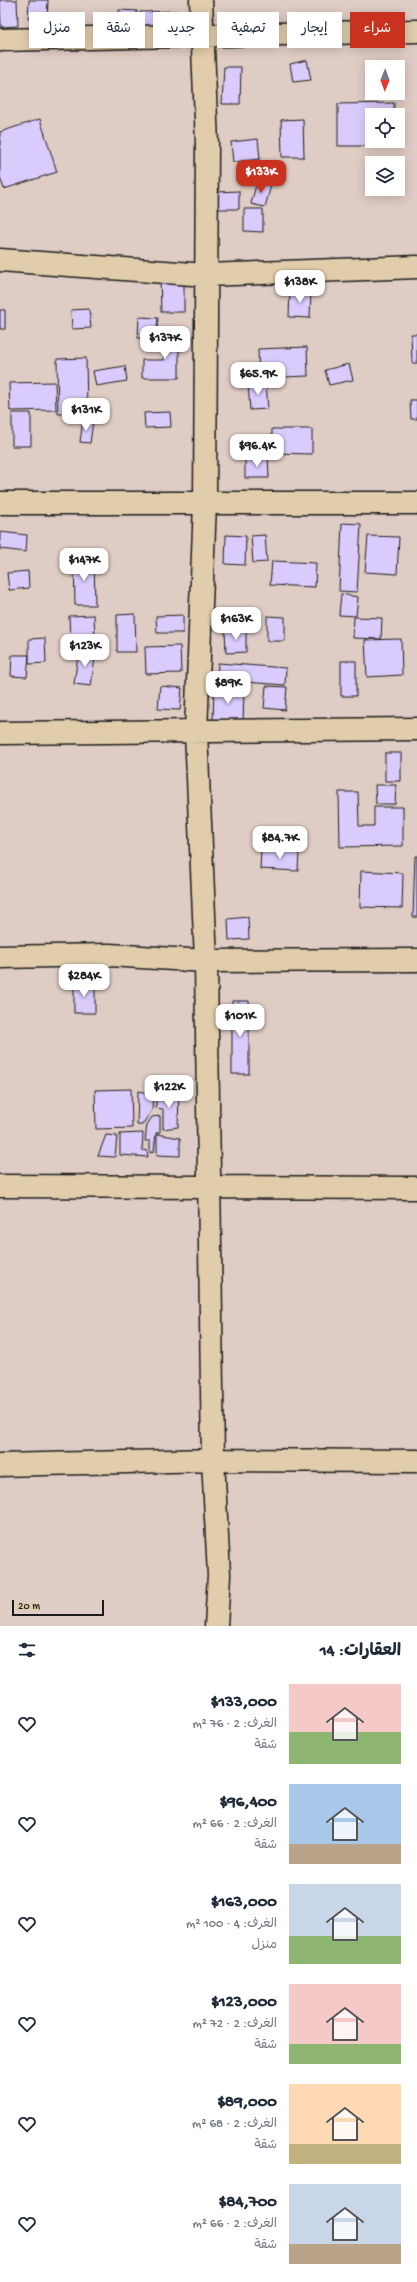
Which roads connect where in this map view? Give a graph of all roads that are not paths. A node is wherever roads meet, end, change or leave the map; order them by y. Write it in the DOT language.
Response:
graph roads {
  1 [pos="202,0"];
  2 [pos="202,12"];
  3 [pos="417,31"];
  4 [pos="209,37"];
  5 [pos="153,38"];
  6 [pos="0,40"];
  7 [pos="203,48"];
  8 [pos="0,260"];
  9 [pos="417,267"];
  10 [pos="206,274"];
  11 [pos="0,503"];
  12 [pos="205,503"];
  13 [pos="417,503"];
  14 [pos="417,729"];
  15 [pos="196,732"];
  16 [pos="0,734"];
  17 [pos="0,957"];
  18 [pos="417,960"];
  19 [pos="206,961"];
  20 [pos="0,1186"];
  21 [pos="208,1187"];
  22 [pos="417,1188"];
  23 [pos="213,1460"];
  24 [pos="417,1461"];
  25 [pos="0,1465"];
  26 [pos="216,1626"];
  1 -- 2 [label="street"];
  3 -- 4 [label="street"];
  5 -- 6 [label="street"];
  7 -- 10 [label="street"];
  8 -- 10 [label="street"];
  9 -- 10 [label="street"];
  10 -- 12 [label="street"];
  11 -- 12 [label="street"];
  12 -- 13 [label="street"];
  12 -- 15 [label="street"];
  14 -- 15 [label="street"];
  15 -- 16 [label="street"];
  15 -- 19 [label="street"];
  17 -- 19 [label="street"];
  18 -- 19 [label="street"];
  19 -- 21 [label="street"];
  20 -- 21 [label="street"];
  21 -- 22 [label="street"];
  21 -- 23 [label="street"];
  23 -- 24 [label="street"];
  23 -- 25 [label="street"];
  23 -- 26 [label="street"];
}
